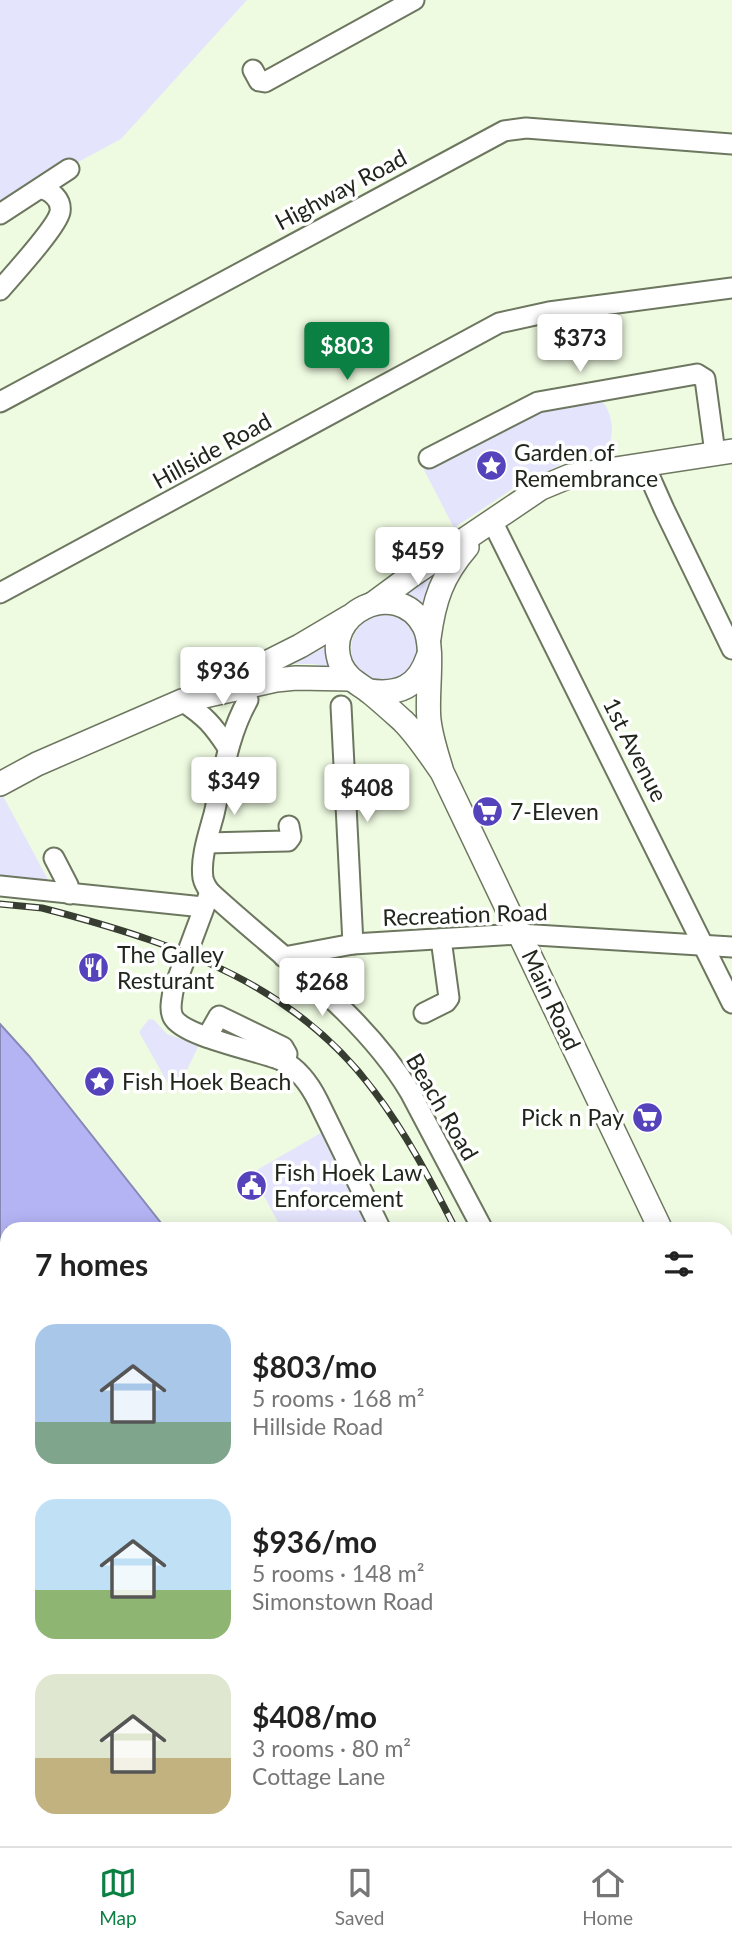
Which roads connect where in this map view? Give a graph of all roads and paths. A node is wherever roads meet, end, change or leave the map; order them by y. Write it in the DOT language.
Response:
graph roads {
  1 [pos="414,0"];
  2 [pos="253,70"];
  3 [pos="732,145"];
  4 [pos="69,169"];
  5 [pos="41,188"];
  6 [pos="0,214"];
  7 [pos="732,288"];
  8 [pos="0,290"];
  9 [pos="0,402"];
  10 [pos="723,452"];
  11 [pos="429,458"];
  12 [pos="674,459"];
  13 [pos="644,464"];
  14 [pos="664,509"];
  15 [pos="492,521"];
  16 [pos="0,593"];
  17 [pos="374,603"];
  18 [pos="349,617"];
  19 [pos="429,646"];
  20 [pos="732,649"];
  21 [pos="359,685"];
  22 [pos="189,699"];
  23 [pos="247,700"];
  24 [pos="341,706"];
  25 [pos="228,748"];
  26 [pos="442,772"];
  27 [pos="0,785"];
  28 [pos="289,826"];
  29 [pos="207,843"];
  30 [pos="54,858"];
  31 [pos="0,886"];
  32 [pos="70,894"];
  33 [pos="207,900"];
  34 [pos="519,934"];
  35 [pos="441,939"];
  36 [pos="352,944"];
  37 [pos="705,945"];
  38 [pos="732,947"];
  39 [pos="284,957"];
  40 [pos="732,1003"];
  41 [pos="424,1013"];
  42 [pos="377,1222"];
  43 [pos="479,1222"];
  44 [pos="657,1222"];
  1 -- 2 [label="street"];
  3 -- 9 [label="street, Highway Road"];
  4 -- 5 [label="street"];
  5 -- 6 [label="street"];
  5 -- 8 [label="street"];
  7 -- 16 [label="street, Hillside Road"];
  10 -- 11 [label="street"];
  10 -- 12 [label="main road"];
  12 -- 13 [label="main road"];
  12 -- 14 [label="street"];
  13 -- 14 [label="street"];
  13 -- 15 [label="main road"];
  14 -- 20 [label="street"];
  15 -- 17 [label="main road"];
  15 -- 19 [label="main road"];
  15 -- 37 [label="street, 1st Avenue"];
  17 -- 18 [label="main road"];
  17 -- 19 [label="main road"];
  18 -- 21 [label="main road, Main Road"];
  18 -- 22 [label="main road"];
  19 -- 21 [label="main road"];
  19 -- 26 [label="main road, Main Road"];
  21 -- 22 [label="main road"];
  21 -- 26 [label="main road, Main Road"];
  22 -- 25 [label="street"];
  22 -- 27 [label="main road"];
  23 -- 25 [label="street"];
  24 -- 36 [label="street"];
  25 -- 29 [label="street"];
  26 -- 34 [label="main road, Main Road"];
  28 -- 29 [label="street"];
  29 -- 33 [label="street"];
  30 -- 32 [label="street"];
  31 -- 32 [label="street"];
  32 -- 33 [label="street"];
  33 -- 39 [label="street, Beach Road"];
  33 -- 42 [label="street"];
  34 -- 35 [label="street, Recreation Road"];
  34 -- 37 [label="street, Recreation Road"];
  34 -- 44 [label="main road, Main Road"];
  35 -- 36 [label="street, Recreation Road"];
  35 -- 41 [label="street"];
  36 -- 39 [label="street, Recreation Road"];
  37 -- 38 [label="street, Recreation Road"];
  37 -- 40 [label="street, 1st Avenue"];
  39 -- 43 [label="street, Beach Road"];
}
